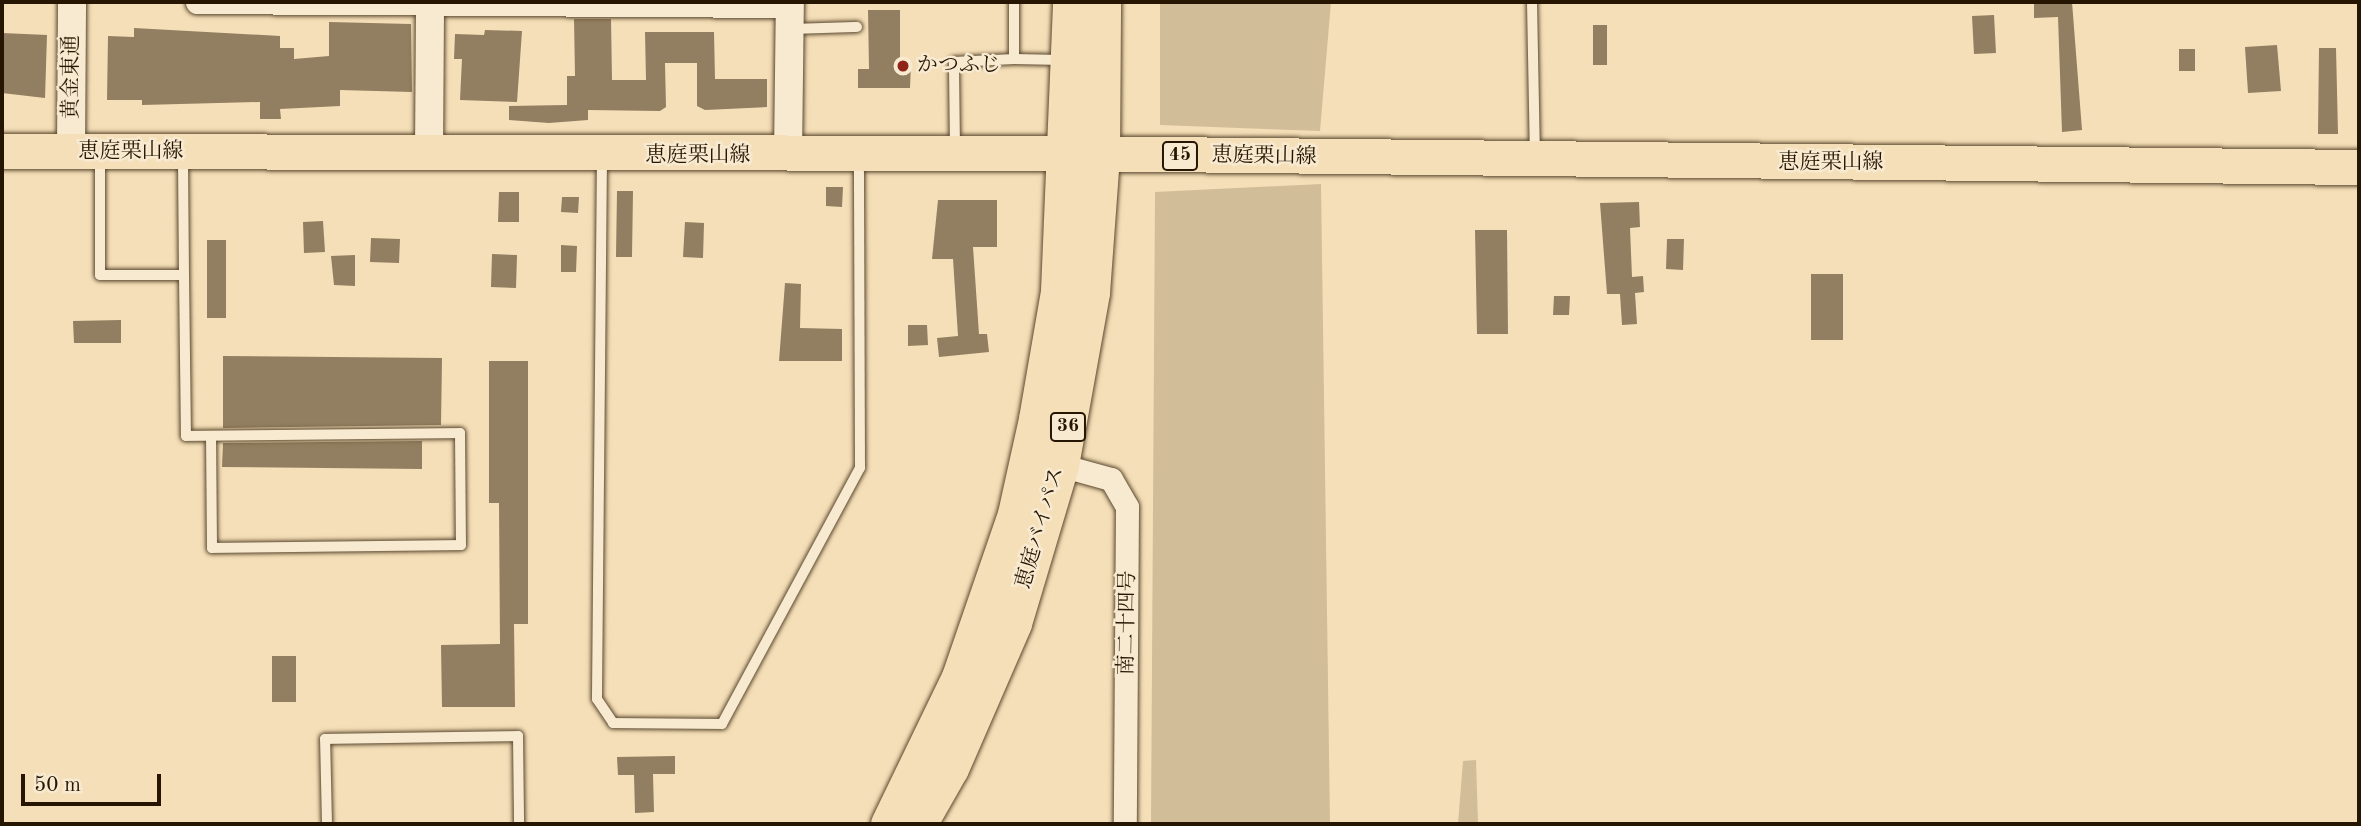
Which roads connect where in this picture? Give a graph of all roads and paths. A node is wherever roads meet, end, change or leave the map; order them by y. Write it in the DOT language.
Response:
graph roads {
  1 [pos="72,2"];
  2 [pos="197,2"];
  3 [pos="312,2"];
  4 [pos="1014,2"];
  5 [pos="1071,2"];
  6 [pos="1102,2"];
  7 [pos="1532,2"];
  8 [pos="663,3"];
  9 [pos="430,4"];
  10 [pos="545,4"];
  11 [pos="789,12"];
  12 [pos="857,27"];
  13 [pos="1014,59"];
  14 [pos="1069,60"];
  15 [pos="2,151"];
  16 [pos="86,152"];
  17 [pos="183,152"];
  18 [pos="429,154"];
  19 [pos="1083,154"];
  20 [pos="602,155"];
  21 [pos="955,155"];
  22 [pos="788,156"];
  23 [pos="859,156"];
  24 [pos="1535,160"];
  25 [pos="2359,167"];
  26 [pos="184,275"];
  27 [pos="211,436"];
  28 [pos="1060,465"];
  29 [pos="327,824"];
  30 [pos="519,824"];
  31 [pos="889,824"];
  32 [pos="918,824"];
  33 [pos="1125,824"];
  1 -- 16 [label="street, 黄金東通"];
  2 -- 3 [label="street"];
  3 -- 9 [label="street"];
  4 -- 13 [label="lane"];
  5 -- 14 [label="highway, 恵庭バイパス / 36"];
  6 -- 19 [label="highway, 恵庭バイパス / 36"];
  7 -- 24 [label="lane"];
  8 -- 10 [label="street"];
  8 -- 11 [label="street"];
  9 -- 10 [label="street"];
  9 -- 18 [label="street"];
  11 -- 12 [label="lane"];
  11 -- 22 [label="street"];
  13 -- 14 [label="lane"];
  13 -- 21 [label="lane"];
  14 -- 19 [label="highway, 恵庭バイパス / 36"];
  15 -- 16 [label="main road, 恵庭栗山線 / 45"];
  16 -- 17 [label="main road, 恵庭栗山線 / 45"];
  16 -- 26 [label="lane"];
  17 -- 18 [label="main road, 恵庭栗山線 / 45"];
  17 -- 26 [label="lane"];
  18 -- 20 [label="main road, 恵庭栗山線 / 45"];
  19 -- 21 [label="main road, 恵庭栗山線 / 45"];
  19 -- 24 [label="main road, 恵庭栗山線 / 45"];
  19 -- 28 [label="highway, 恵庭バイパス / 36"];
  19 -- 31 [label="highway, 恵庭バイパス / 36"];
  20 -- 22 [label="main road, 恵庭栗山線 / 45"];
  20 -- 23 [label="lane"];
  21 -- 23 [label="main road, 恵庭栗山線 / 45"];
  22 -- 23 [label="main road, 恵庭栗山線 / 45"];
  24 -- 25 [label="main road, 恵庭栗山線 / 45"];
  26 -- 27 [label="lane"];
  27 -- 27 [label="lane"];
  28 -- 32 [label="highway, 恵庭バイパス / 36"];
  28 -- 33 [label="street, 南二十四号"];
  29 -- 30 [label="lane"];
}
